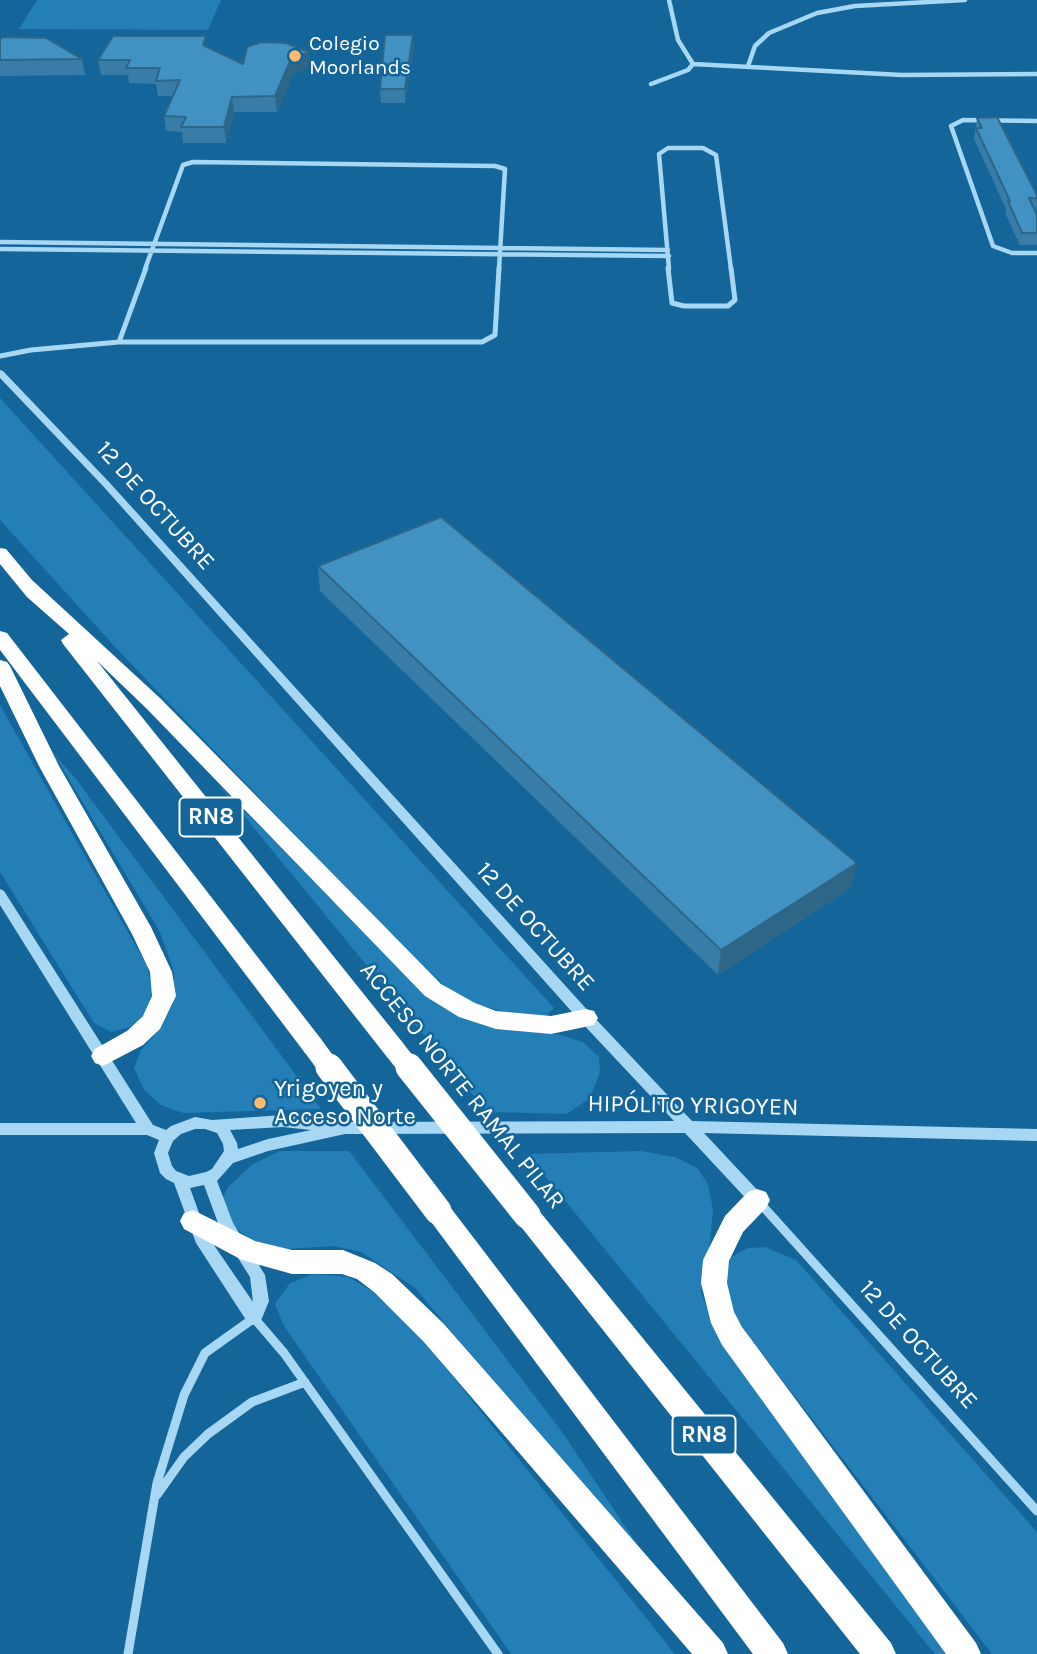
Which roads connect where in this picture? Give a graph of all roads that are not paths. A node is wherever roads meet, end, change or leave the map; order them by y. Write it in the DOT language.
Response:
graph roads {
  1 [pos="669,0"];
  2 [pos="965,0"];
  3 [pos="693,64"];
  4 [pos="748,66"];
  5 [pos="1037,74"];
  6 [pos="651,84"];
  7 [pos="1037,121"];
  8 [pos="0,242"];
  9 [pos="152,248"];
  10 [pos="0,249"];
  11 [pos="500,251"];
  12 [pos="669,253"];
  13 [pos="1037,253"];
  14 [pos="119,342"];
  15 [pos="0,356"];
  16 [pos="0,373"];
  17 [pos="0,553"];
  18 [pos="26,584"];
  19 [pos="0,637"];
  20 [pos="0,666"];
  21 [pos="0,894"];
  22 [pos="586,1018"];
  23 [pos="103,1056"];
  24 [pos="214,1125"];
  25 [pos="348,1128"];
  26 [pos="690,1128"];
  27 [pos="0,1129"];
  28 [pos="148,1129"];
  29 [pos="1037,1135"];
  30 [pos="168,1137"];
  31 [pos="228,1159"];
  32 [pos="209,1178"];
  33 [pos="180,1180"];
  34 [pos="757,1200"];
  35 [pos="193,1221"];
  36 [pos="239,1248"];
  37 [pos="254,1318"];
  38 [pos="305,1382"];
  39 [pos="155,1499"];
  40 [pos="1037,1511"];
  41 [pos="128,1654"];
  42 [pos="498,1654"];
  43 [pos="712,1654"];
  44 [pos="772,1654"];
  45 [pos="880,1654"];
  46 [pos="965,1654"];
  1 -- 3 [label="street"];
  2 -- 4 [label="street"];
  3 -- 4 [label="street"];
  3 -- 6 [label="street"];
  4 -- 5 [label="street"];
  7 -- 13 [label="street"];
  8 -- 9 [label="street"];
  9 -- 10 [label="street"];
  9 -- 11 [label="street"];
  9 -- 11 [label="street"];
  9 -- 14 [label="street"];
  11 -- 12 [label="street"];
  11 -- 14 [label="street"];
  12 -- 12 [label="street"];
  14 -- 15 [label="street"];
  16 -- 22 [label="street, 12 DE OCTUBRE"];
  17 -- 18 [label="highway, ACCESO NORTE RAMAL PILAR / RN8"];
  18 -- 22 [label="highway"];
  18 -- 45 [label="highway, ACCESO NORTE RAMAL PILAR / RN8, bridge"];
  19 -- 44 [label="highway, RN8, bridge"];
  20 -- 23 [label="highway"];
  21 -- 23 [label="street"];
  22 -- 26 [label="street, 12 DE OCTUBRE"];
  23 -- 28 [label="street"];
  24 -- 25 [label="street, HIPÓLITO YRIGOYEN"];
  24 -- 30 [label="street"];
  24 -- 31 [label="street"];
  25 -- 26 [label="street, HIPÓLITO YRIGOYEN"];
  25 -- 31 [label="street, HIPÓLITO YRIGOYEN"];
  26 -- 29 [label="street, HIPÓLITO YRIGOYEN"];
  26 -- 34 [label="street, 12 DE OCTUBRE"];
  27 -- 28 [label="street"];
  28 -- 30 [label="street"];
  30 -- 33 [label="street"];
  31 -- 32 [label="street"];
  32 -- 33 [label="street"];
  32 -- 36 [label="street"];
  33 -- 35 [label="street"];
  34 -- 40 [label="street, 12 DE OCTUBRE"];
  34 -- 46 [label="highway"];
  35 -- 36 [label="highway"];
  35 -- 37 [label="street"];
  36 -- 37 [label="street"];
  36 -- 43 [label="highway"];
  37 -- 38 [label="street"];
  37 -- 39 [label="street"];
  38 -- 39 [label="street"];
  38 -- 42 [label="street"];
  39 -- 41 [label="street"];
}
